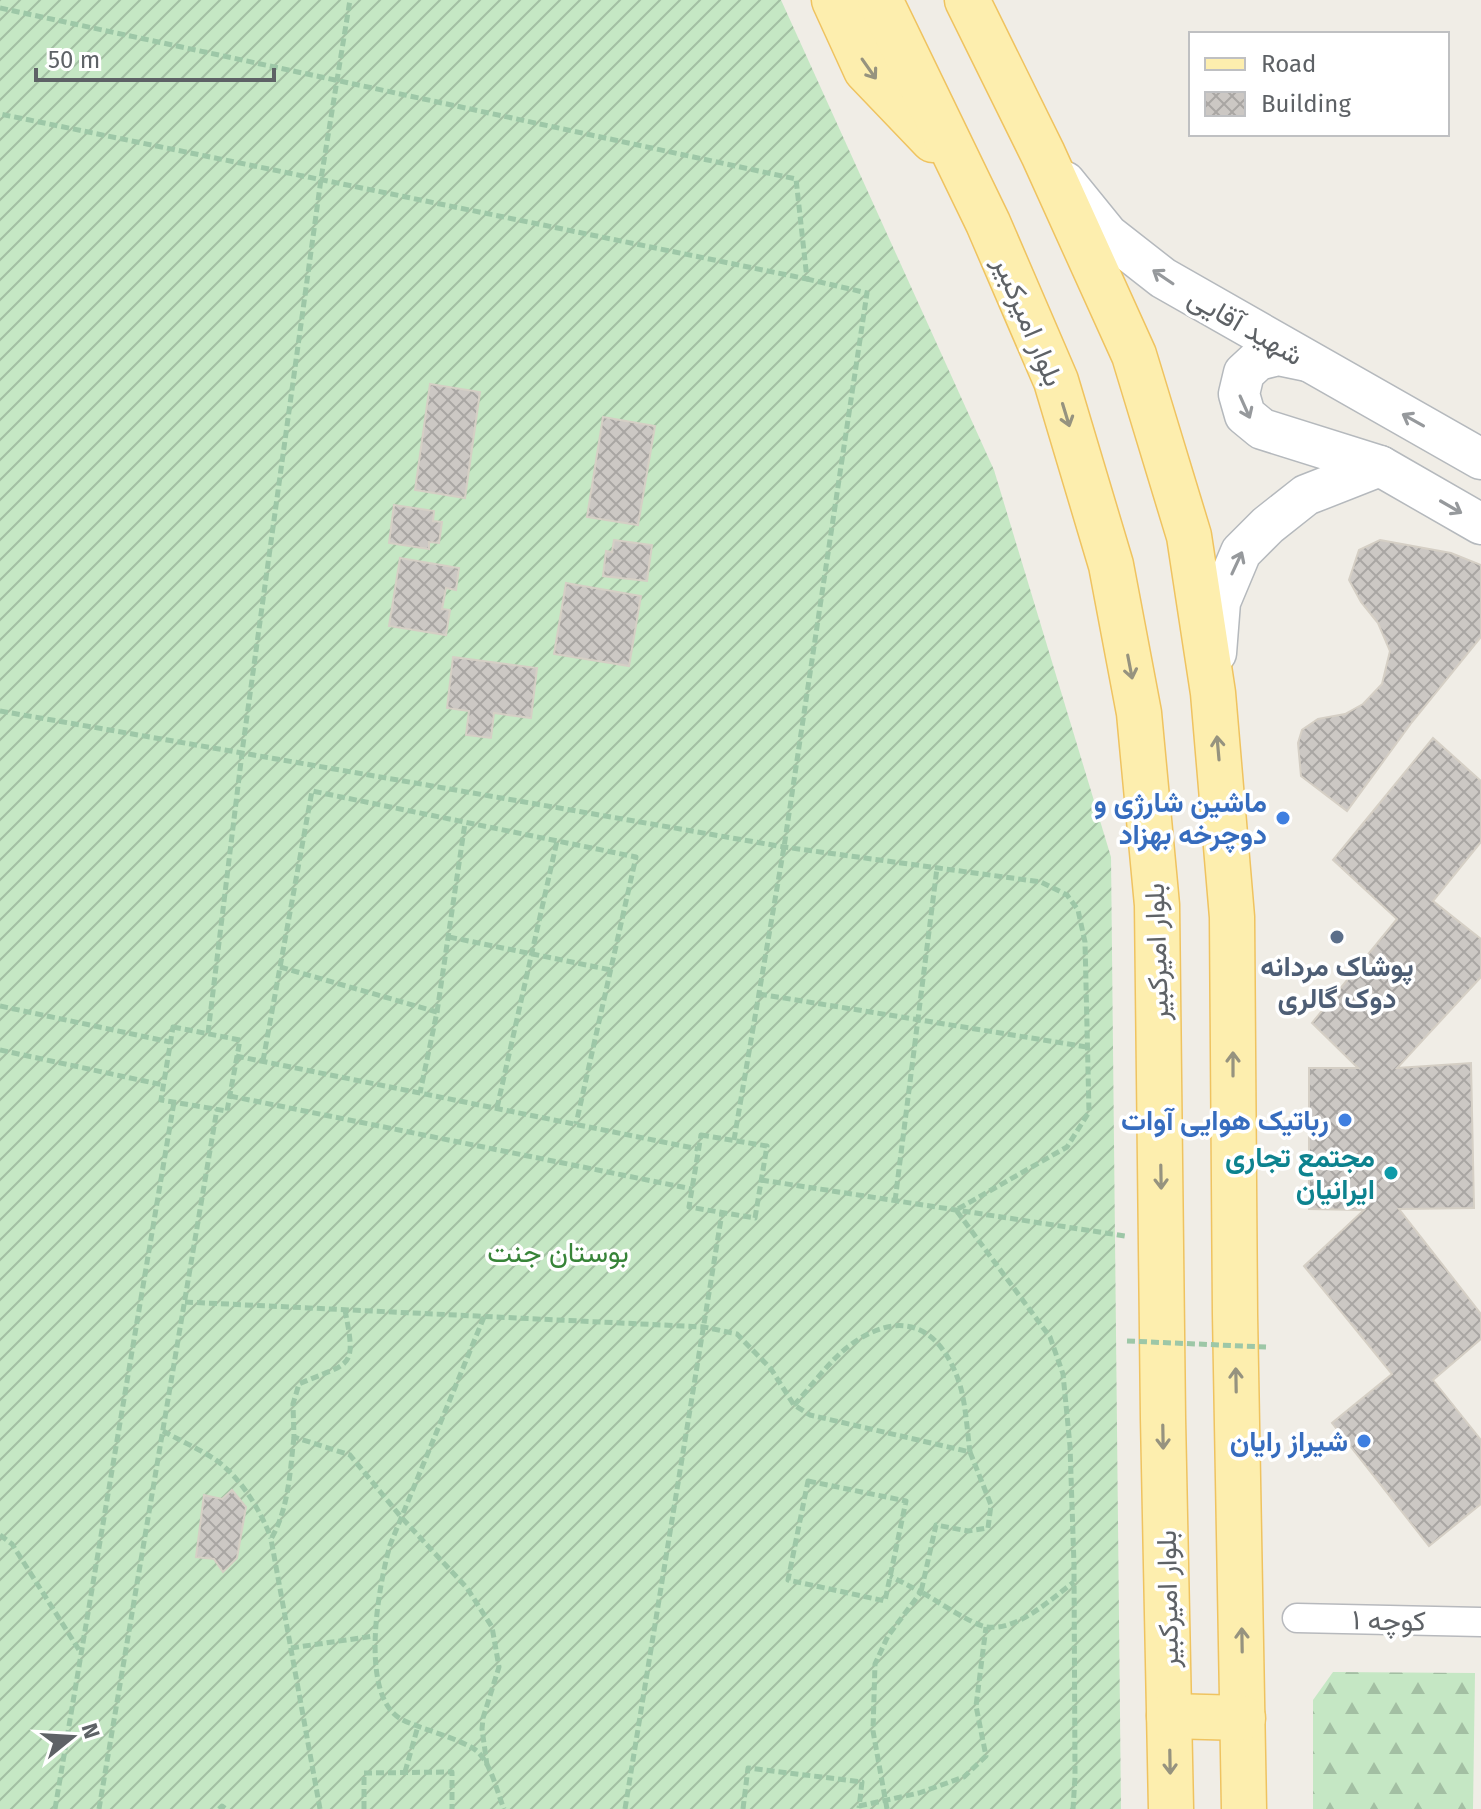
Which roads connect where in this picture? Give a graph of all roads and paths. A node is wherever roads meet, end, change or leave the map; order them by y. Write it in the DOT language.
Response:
graph roads {
  1 [pos="350,0"];
  2 [pos="834,0"];
  3 [pos="880,0"];
  4 [pos="967,0"];
  5 [pos="0,8"];
  6 [pos="338,81"];
  7 [pos="0,114"];
  8 [pos="1043,154"];
  9 [pos="959,163"];
  10 [pos="321,179"];
  11 [pos="807,279"];
  12 [pos="1307,361"];
  13 [pos="1481,459"];
  14 [pos="1380,466"];
  15 [pos="1481,524"];
  16 [pos="1213,693"];
  17 [pos="0,711"];
  18 [pos="242,754"];
  19 [pos="465,822"];
  20 [pos="557,841"];
  21 [pos="784,847"];
  22 [pos="937,868"];
  23 [pos="449,937"];
  24 [pos="532,954"];
  25 [pos="280,967"];
  26 [pos="611,970"];
  27 [pos="759,994"];
  28 [pos="0,1006"];
  29 [pos="437,1012"];
  30 [pos="917,1019"];
  31 [pos="208,1033"];
  32 [pos="170,1042"];
  33 [pos="1087,1047"];
  34 [pos="0,1050"];
  35 [pos="236,1056"];
  36 [pos="263,1061"];
  37 [pos="163,1085"];
  38 [pos="420,1093"];
  39 [pos="230,1096"];
  40 [pos="174,1102"];
  41 [pos="497,1108"];
  42 [pos="217,1109"];
  43 [pos="576,1124"];
  44 [pos="734,1140"];
  45 [pos="698,1149"];
  46 [pos="761,1180"];
  47 [pos="692,1189"];
  48 [pos="895,1201"];
  49 [pos="956,1210"];
  50 [pos="722,1213"];
  51 [pos="1162,1241"];
  52 [pos="185,1302"];
  53 [pos="345,1310"];
  54 [pos="484,1317"];
  55 [pos="704,1327"];
  56 [pos="1127,1341"];
  57 [pos="1266,1347"];
  58 [pos="794,1405"];
  59 [pos="163,1431"];
  60 [pos="294,1437"];
  61 [pos="970,1452"];
  62 [pos="401,1517"];
  63 [pos="0,1535"];
  64 [pos="271,1539"];
  65 [pos="890,1576"];
  66 [pos="1074,1582"];
  67 [pos="921,1592"];
  68 [pos="1297,1618"];
  69 [pos="1481,1622"];
  70 [pos="986,1627"];
  71 [pos="374,1636"];
  72 [pos="291,1648"];
  73 [pos="82,1654"];
  74 [pos="1169,1716"];
  75 [pos="1243,1718"];
  76 [pos="418,1726"];
  77 [pos="487,1765"];
  78 [pos="405,1772"];
  79 [pos="887,1801"];
  80 [pos="859,1807"];
  81 [pos="55,1809"];
  82 [pos="99,1809"];
  83 [pos="219,1809"];
  84 [pos="226,1809"];
  85 [pos="320,1809"];
  86 [pos="364,1809"];
  87 [pos="452,1809"];
  88 [pos="504,1809"];
  89 [pos="625,1809"];
  90 [pos="743,1809"];
  91 [pos="887,1809"];
  92 [pos="1073,1809"];
  93 [pos="1171,1809"];
  94 [pos="1244,1809"];
  1 -- 6 [label="path"];
  2 -- 9 [label="main road, one-way"];
  3 -- 9 [label="main road, بلوار امیرکبیر"];
  4 -- 8 [label="main road"];
  5 -- 6 [label="path"];
  6 -- 10 [label="path"];
  6 -- 11 [label="path"];
  7 -- 10 [label="path"];
  12 -- 8 [label="main road, شهید آقایی, one-way"];
  8 -- 16 [label="main road"];
  9 -- 51 [label="main road, بلوار امیرکبیر, one-way"];
  10 -- 11 [label="path"];
  10 -- 18 [label="path"];
  11 -- 21 [label="path"];
  13 -- 12 [label="main road, شهید آقایی, one-way"];
  12 -- 14 [label="main road, one-way"];
  14 -- 15 [label="main road, one-way"];
  16 -- 14 [label="main road, one-way"];
  75 -- 16 [label="main road, one-way"];
  17 -- 18 [label="path"];
  18 -- 21 [label="path"];
  18 -- 31 [label="path"];
  19 -- 20 [label="path"];
  19 -- 23 [label="path"];
  19 -- 25 [label="path"];
  20 -- 24 [label="path"];
  20 -- 26 [label="path"];
  21 -- 22 [label="path"];
  21 -- 27 [label="path"];
  22 -- 30 [label="path"];
  22 -- 33 [label="path"];
  23 -- 24 [label="path"];
  23 -- 29 [label="path"];
  24 -- 26 [label="path"];
  24 -- 41 [label="path"];
  25 -- 29 [label="path"];
  25 -- 36 [label="path"];
  26 -- 43 [label="path"];
  27 -- 30 [label="path"];
  27 -- 44 [label="path"];
  28 -- 32 [label="path"];
  29 -- 38 [label="path"];
  30 -- 33 [label="path"];
  30 -- 48 [label="path"];
  31 -- 32 [label="path"];
  31 -- 35 [label="path"];
  32 -- 37 [label="path"];
  33 -- 49 [label="path"];
  34 -- 37 [label="path"];
  35 -- 36 [label="path"];
  35 -- 39 [label="path"];
  36 -- 38 [label="path"];
  37 -- 40 [label="path"];
  38 -- 41 [label="path"];
  39 -- 42 [label="path"];
  39 -- 47 [label="path"];
  40 -- 42 [label="path"];
  40 -- 73 [label="path"];
  41 -- 43 [label="path"];
  42 -- 52 [label="path"];
  43 -- 45 [label="path"];
  44 -- 45 [label="path"];
  44 -- 46 [label="path"];
  45 -- 47 [label="path"];
  46 -- 48 [label="path"];
  46 -- 50 [label="path"];
  47 -- 50 [label="path"];
  48 -- 49 [label="path"];
  49 -- 51 [label="path"];
  49 -- 66 [label="path"];
  50 -- 55 [label="path"];
  51 -- 74 [label="main road, بلوار امیرکبیر, one-way"];
  52 -- 53 [label="path"];
  52 -- 59 [label="path"];
  53 -- 54 [label="path"];
  53 -- 60 [label="path"];
  54 -- 55 [label="path"];
  54 -- 62 [label="path"];
  55 -- 58 [label="path"];
  55 -- 89 [label="path"];
  56 -- 57 [label="path, bridge"];
  58 -- 61 [label="path"];
  58 -- 61 [label="path"];
  59 -- 64 [label="path"];
  59 -- 82 [label="path"];
  60 -- 62 [label="path"];
  60 -- 64 [label="path"];
  61 -- 67 [label="path"];
  62 -- 71 [label="path"];
  62 -- 77 [label="path"];
  63 -- 73 [label="path"];
  64 -- 72 [label="path"];
  65 -- 65 [label="path"];
  65 -- 67 [label="path"];
  66 -- 70 [label="path"];
  66 -- 92 [label="path"];
  67 -- 70 [label="path"];
  67 -- 79 [label="path"];
  68 -- 69 [label="street, کوچه ۱"];
  70 -- 79 [label="path"];
  71 -- 72 [label="path"];
  71 -- 76 [label="path"];
  72 -- 85 [label="path"];
  73 -- 81 [label="path"];
  74 -- 75 [label="main road"];
  74 -- 93 [label="main road, بلوار امیرکبیر, one-way"];
  75 -- 94 [label="main road"];
  76 -- 77 [label="path"];
  76 -- 78 [label="path"];
  77 -- 88 [label="path"];
  78 -- 86 [label="path"];
  78 -- 87 [label="path"];
  79 -- 80 [label="path"];
  79 -- 91 [label="path"];
  80 -- 90 [label="path"];
  83 -- 84 [label="path"];
}
